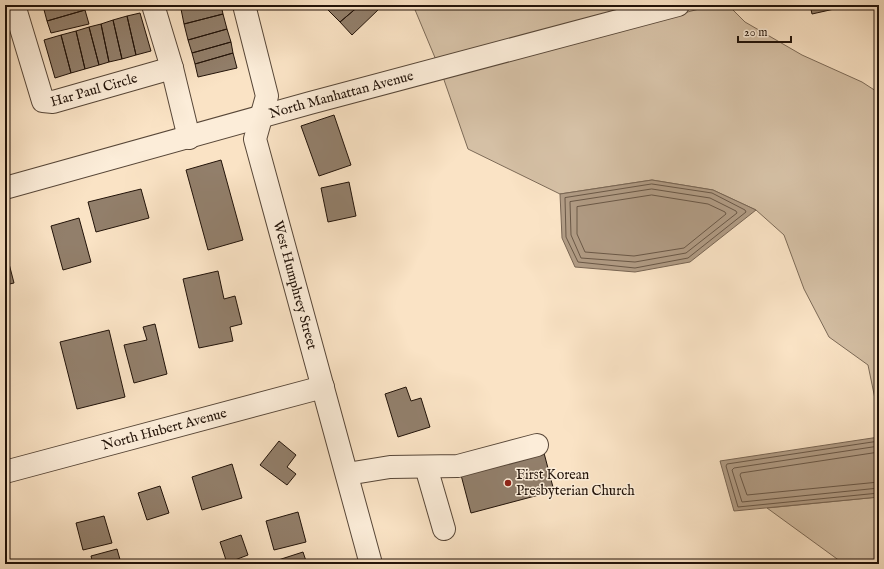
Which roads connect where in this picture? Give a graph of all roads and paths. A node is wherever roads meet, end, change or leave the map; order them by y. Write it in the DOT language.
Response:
graph roads {
  1 [pos="14,5"];
  2 [pos="153,5"];
  3 [pos="244,5"];
  4 [pos="678,5"];
  5 [pos="172,68"];
  6 [pos="261,117"];
  7 [pos="189,138"];
  8 [pos="5,188"];
  9 [pos="324,387"];
  10 [pos="537,445"];
  11 [pos="426,467"];
  12 [pos="5,472"];
  13 [pos="347,474"];
  14 [pos="444,529"];
  15 [pos="371,564"];
  1 -- 5 [label="street, Har Paul Circle"];
  2 -- 5 [label="street"];
  3 -- 6 [label="street, West Humphrey Street"];
  4 -- 6 [label="street, North Manhattan Avenue"];
  5 -- 7 [label="street"];
  6 -- 7 [label="street, North Manhattan Avenue"];
  6 -- 9 [label="street, West Humphrey Street"];
  7 -- 8 [label="street, North Manhattan Avenue"];
  9 -- 12 [label="street, North Hubert Avenue"];
  9 -- 13 [label="street, West Humphrey Street"];
  10 -- 11 [label="street"];
  11 -- 13 [label="street"];
  11 -- 14 [label="street"];
  13 -- 15 [label="street, West Humphrey Street"];
}
